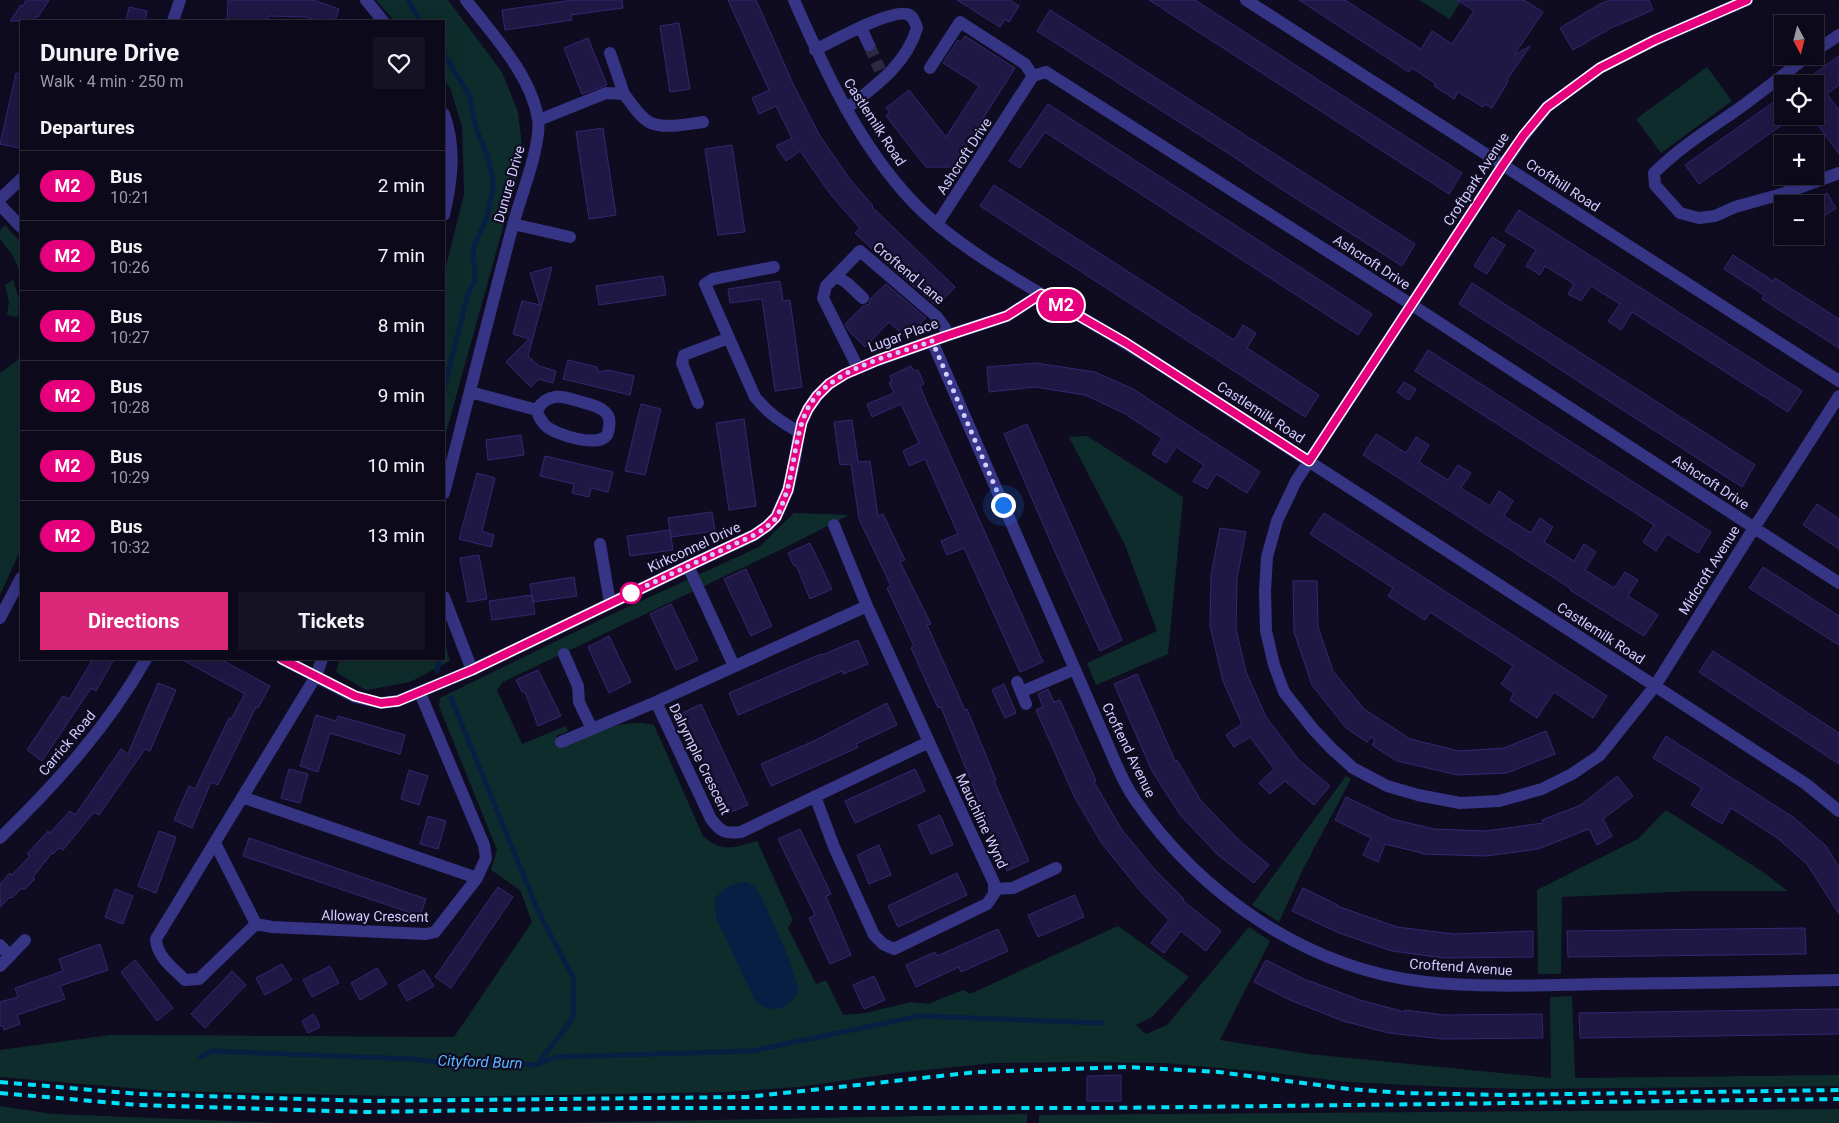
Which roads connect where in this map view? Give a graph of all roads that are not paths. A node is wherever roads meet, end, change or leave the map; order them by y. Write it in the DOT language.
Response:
graph roads {
  1 [pos="180,0"];
  2 [pos="366,0"];
  3 [pos="466,0"];
  4 [pos="794,0"];
  5 [pos="1246,0"];
  6 [pos="1747,0"];
  7 [pos="173,20"];
  8 [pos="382,20"];
  9 [pos="861,28"];
  10 [pos="1839,35"];
  11 [pos="869,45"];
  12 [pos="1824,45"];
  13 [pos="816,50"];
  14 [pos="610,54"];
  15 [pos="1796,65"];
  16 [pos="930,68"];
  17 [pos="1034,76"];
  18 [pos="624,94"];
  19 [pos="846,109"];
  20 [pos="538,120"];
  21 [pos="703,122"];
  22 [pos="447,130"];
  23 [pos="1503,165"];
  24 [pos="1839,173"];
  25 [pos="20,180"];
  26 [pos="0,198"];
  27 [pos="0,205"];
  28 [pos="445,210"];
  29 [pos="513,224"];
  30 [pos="937,224"];
  31 [pos="20,226"];
  32 [pos="570,237"];
  33 [pos="774,267"];
  34 [pos="836,276"];
  35 [pos="1041,294"];
  36 [pos="863,298"];
  37 [pos="1412,305"];
  38 [pos="946,336"];
  39 [pos="729,338"];
  40 [pos="932,341"];
  41 [pos="858,368"];
  42 [pos="1839,380"];
  43 [pos="470,392"];
  44 [pos="1839,396"];
  45 [pos="698,403"];
  46 [pos="537,410"];
  47 [pos="799,432"];
  48 [pos="1309,461"];
  49 [pos="445,489"];
  50 [pos="834,525"];
  51 [pos="1754,528"];
  52 [pos="600,544"];
  53 [pos="688,566"];
  54 [pos="20,580"];
  55 [pos="1839,583"];
  56 [pos="445,600"];
  57 [pos="610,604"];
  58 [pos="867,606"];
  59 [pos="0,618"];
  60 [pos="564,654"];
  61 [pos="145,660"];
  62 [pos="284,660"];
  63 [pos="322,660"];
  64 [pos="734,666"];
  65 [pos="1075,669"];
  66 [pos="472,670"];
  67 [pos="316,676"];
  68 [pos="1655,686"];
  69 [pos="420,693"];
  70 [pos="1021,693"];
  71 [pos="656,702"];
  72 [pos="592,729"];
  73 [pos="561,742"];
  74 [pos="929,742"];
  75 [pos="816,796"];
  76 [pos="242,797"];
  77 [pos="1839,811"];
  78 [pos="0,838"];
  79 [pos="215,843"];
  80 [pos="1056,868"];
  81 [pos="477,878"];
  82 [pos="994,889"];
  83 [pos="256,924"];
  84 [pos="25,940"];
  85 [pos="0,945"];
  86 [pos="10,956"];
  87 [pos="0,966"];
  88 [pos="1839,980"];
  1 -- 7 [label="street"];
  2 -- 8 [label="street"];
  3 -- 20 [label="street, Dunure Drive"];
  4 -- 13 [label="street, Castlemilk Road"];
  5 -- 23 [label="street, Crofthill Road"];
  6 -- 23 [label="street, Croftpark Avenue"];
  9 -- 11 [label="street"];
  9 -- 13 [label="street"];
  9 -- 19 [label="street"];
  10 -- 12 [label="street"];
  13 -- 19 [label="street, Castlemilk Road"];
  14 -- 18 [label="street"];
  15 -- 24 [label="street"];
  16 -- 17 [label="street"];
  17 -- 30 [label="street, Ashcroft Drive"];
  17 -- 37 [label="street, Ashcroft Drive"];
  18 -- 20 [label="street"];
  18 -- 21 [label="street"];
  19 -- 30 [label="street, Castlemilk Road"];
  20 -- 29 [label="street, Dunure Drive"];
  22 -- 28 [label="street"];
  23 -- 37 [label="street, Croftpark Avenue"];
  23 -- 42 [label="street, Crofthill Road"];
  25 -- 26 [label="street"];
  27 -- 31 [label="street"];
  29 -- 32 [label="street"];
  29 -- 43 [label="street, Dunure Drive"];
  30 -- 35 [label="street, Castlemilk Road"];
  33 -- 39 [label="street"];
  34 -- 36 [label="street"];
  34 -- 38 [label="street, Croftend Lane"];
  34 -- 41 [label="street, Croftend Lane"];
  35 -- 38 [label="street, Lugar Place"];
  35 -- 48 [label="street, Castlemilk Road"];
  37 -- 48 [label="street, Croftpark Avenue"];
  37 -- 51 [label="street, Ashcroft Drive"];
  38 -- 40 [label="street, Lugar Place"];
  39 -- 45 [label="street"];
  39 -- 47 [label="street"];
  40 -- 41 [label="street, Lugar Place"];
  40 -- 65 [label="street, Croftend Avenue"];
  41 -- 47 [label="street, Lugar Place"];
  43 -- 46 [label="street"];
  43 -- 49 [label="street, Dunure Drive"];
  44 -- 51 [label="street, Midcroft Avenue"];
  46 -- 46 [label="street"];
  47 -- 53 [label="street, Kirkconnel Drive"];
  48 -- 68 [label="street, Castlemilk Road"];
  48 -- 68 [label="street, Midcroft Avenue"];
  50 -- 58 [label="street"];
  51 -- 55 [label="street, Ashcroft Drive"];
  51 -- 68 [label="street, Midcroft Avenue"];
  52 -- 57 [label="street"];
  53 -- 57 [label="street, Kirkconnel Drive"];
  53 -- 64 [label="street"];
  54 -- 59 [label="street"];
  56 -- 66 [label="street"];
  57 -- 66 [label="street, Kirkconnel Drive"];
  58 -- 64 [label="street, Dalrymple Crescent"];
  58 -- 74 [label="street"];
  60 -- 72 [label="street"];
  61 -- 78 [label="street, Carrick Road"];
  62 -- 67 [label="street, Kirkconnel Drive"];
  63 -- 67 [label="street"];
  64 -- 71 [label="street, Dalrymple Crescent"];
  65 -- 70 [label="street"];
  65 -- 88 [label="street, Croftend Avenue"];
  66 -- 69 [label="street, Kirkconnel Drive"];
  67 -- 69 [label="street, Kirkconnel Drive"];
  67 -- 76 [label="street"];
  68 -- 77 [label="street, Castlemilk Road"];
  69 -- 81 [label="street, Alloway Crescent"];
  71 -- 72 [label="street"];
  71 -- 75 [label="street, Dalrymple Crescent"];
  72 -- 73 [label="street"];
  74 -- 75 [label="street, Dalrymple Crescent"];
  74 -- 82 [label="street, Mauchline Wynd"];
  75 -- 82 [label="street, Mauchline Wynd"];
  76 -- 79 [label="street"];
  76 -- 81 [label="street"];
  79 -- 83 [label="street"];
  79 -- 83 [label="street"];
  80 -- 82 [label="street"];
  81 -- 83 [label="street, Alloway Crescent"];
  84 -- 86 [label="street"];
  85 -- 86 [label="street"];
  86 -- 87 [label="street"];
}
